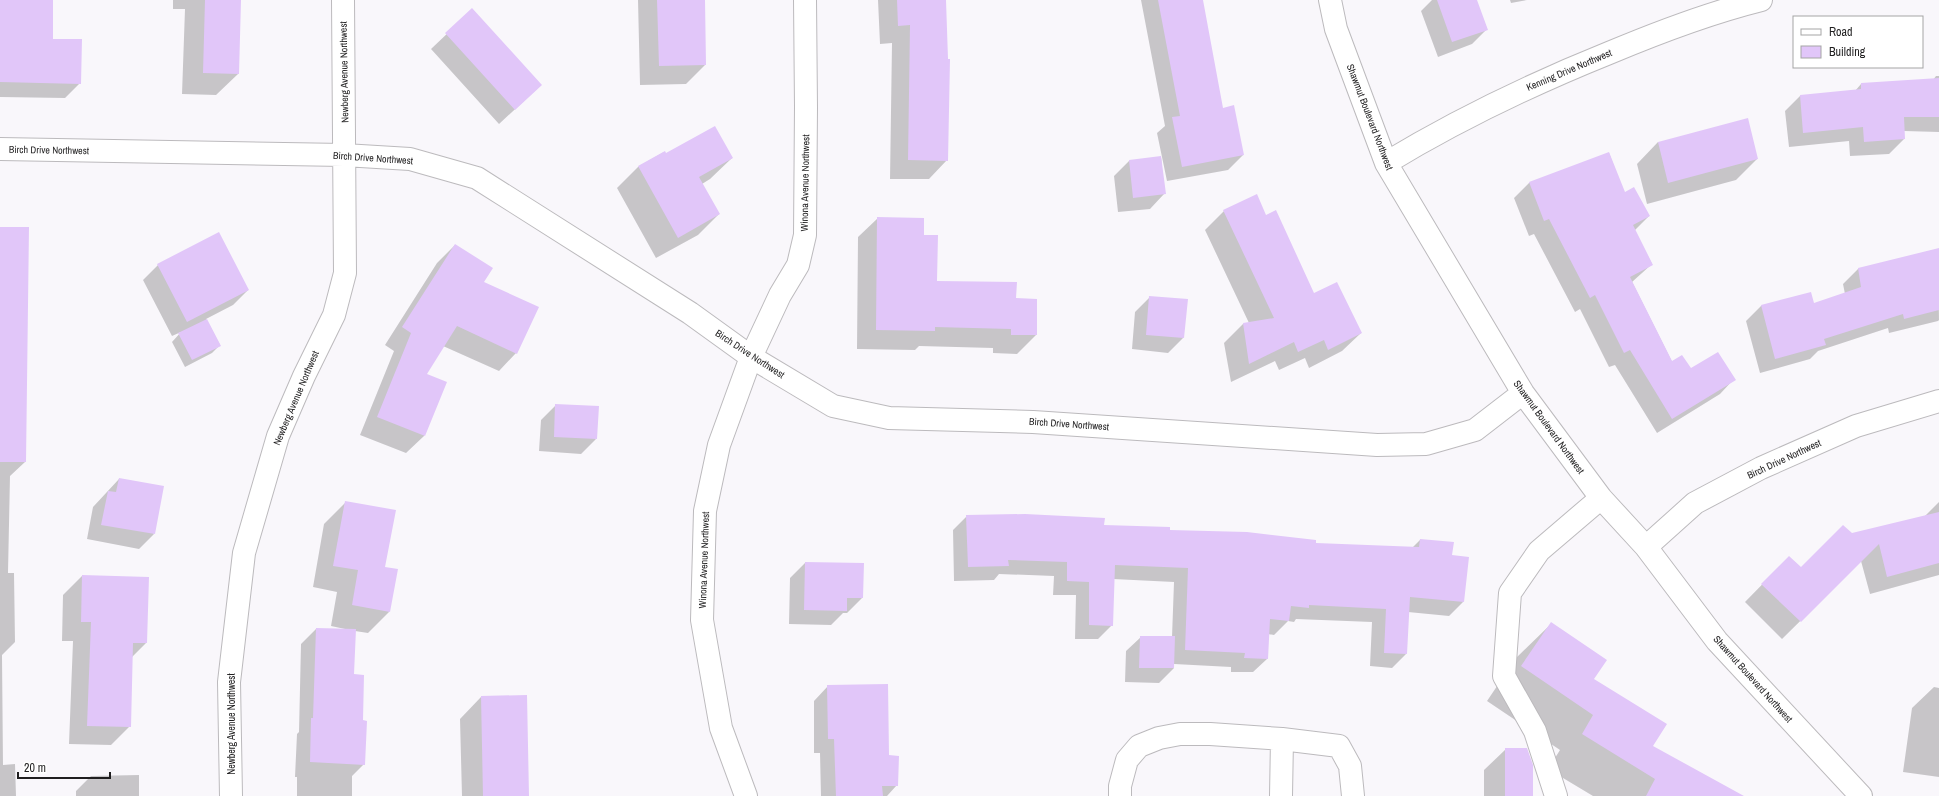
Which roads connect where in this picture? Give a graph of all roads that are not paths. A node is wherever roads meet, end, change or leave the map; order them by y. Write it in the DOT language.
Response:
graph roads {
  1 [pos="343,0"];
  2 [pos="805,0"];
  3 [pos="1330,0"];
  4 [pos="1761,0"];
  5 [pos="0,149"];
  6 [pos="344,155"];
  7 [pos="1386,163"];
  8 [pos="751,357"];
  9 [pos="1523,393"];
  10 [pos="1939,402"];
  11 [pos="1601,498"];
  12 [pos="1646,547"];
  13 [pos="1282,739"];
  14 [pos="1857,794"];
  15 [pos="231,796"];
  16 [pos="746,796"];
  17 [pos="1120,796"];
  18 [pos="1281,796"];
  19 [pos="1353,796"];
  20 [pos="1556,796"];
  1 -- 6 [label="street, Newberg Avenue Northwest"];
  2 -- 8 [label="street, Winona Avenue Northwest"];
  3 -- 7 [label="street, Shawmut Boulevard Northwest"];
  4 -- 7 [label="street, Kenning Drive Northwest"];
  5 -- 6 [label="street, Birch Drive Northwest"];
  6 -- 8 [label="street, Birch Drive Northwest"];
  6 -- 15 [label="street, Newberg Avenue Northwest"];
  7 -- 9 [label="street, Shawmut Boulevard Northwest"];
  8 -- 9 [label="street, Birch Drive Northwest"];
  8 -- 16 [label="street, Winona Avenue Northwest"];
  9 -- 11 [label="street, Shawmut Boulevard Northwest"];
  10 -- 12 [label="street, Birch Drive Northwest"];
  11 -- 12 [label="street, Shawmut Boulevard Northwest"];
  11 -- 20 [label="street"];
  12 -- 14 [label="street, Shawmut Boulevard Northwest"];
  13 -- 17 [label="street"];
  13 -- 18 [label="street"];
  13 -- 19 [label="street"];
}
